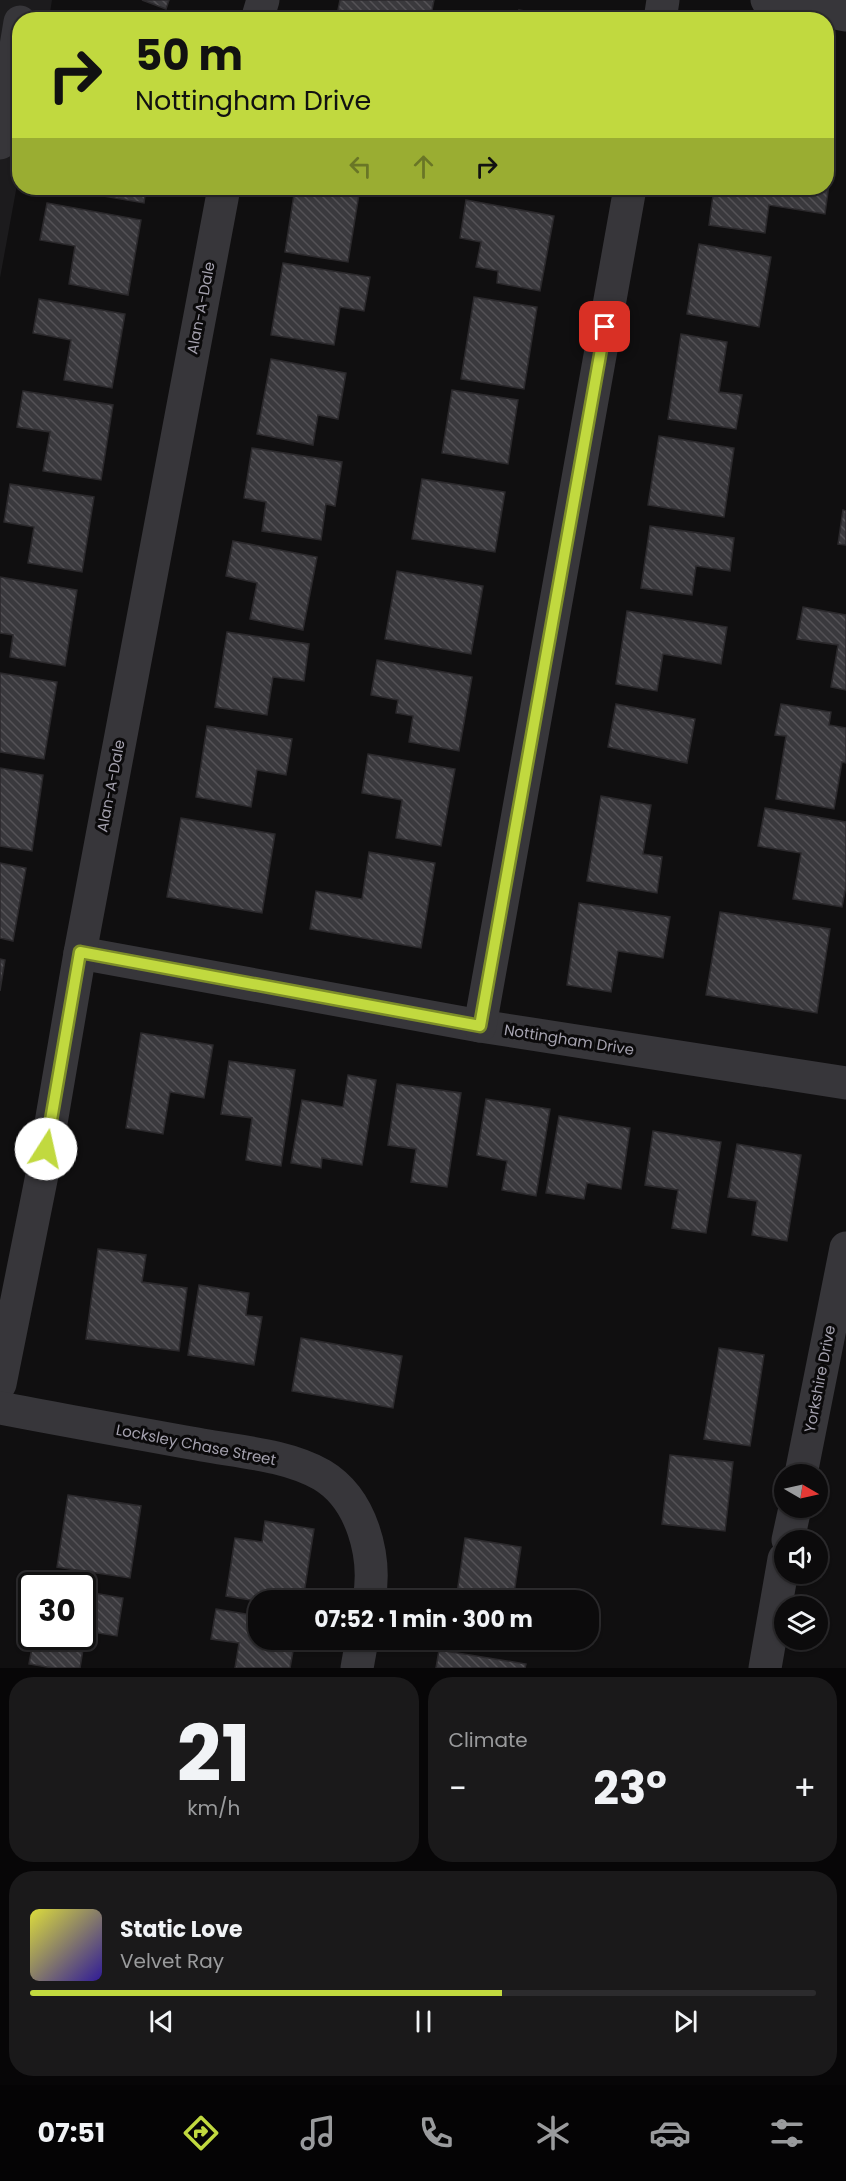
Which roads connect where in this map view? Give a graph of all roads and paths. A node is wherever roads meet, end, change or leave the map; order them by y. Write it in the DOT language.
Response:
graph roads {
  1 [pos="767,0"];
  2 [pos="830,12"];
  3 [pos="12,70"];
  4 [pos="0,143"];
  5 [pos="223,195"];
  6 [pos="629,195"];
  7 [pos="80,952"];
  8 [pos="480,1026"];
  9 [pos="846,1083"];
  10 [pos="846,1248"];
  11 [pos="0,1384"];
  12 [pos="0,1408"];
  13 [pos="803,1464"];
  14 [pos="780,1584"];
  15 [pos="369,1590"];
  16 [pos="360,1650"];
  17 [pos="357,1668"];
  18 [pos="765,1668"];
  1 -- 2 [label="street"];
  3 -- 4 [label="street"];
  5 -- 7 [label="street, Alan-A-Dale"];
  6 -- 8 [label="street"];
  7 -- 8 [label="street, Nottingham Drive"];
  7 -- 11 [label="street, Alan-A-Dale"];
  8 -- 9 [label="street, Nottingham Drive"];
  10 -- 13 [label="street, Yorkshire Drive"];
  12 -- 15 [label="street, Locksley Chase Street"];
  14 -- 18 [label="street"];
  16 -- 17 [label="street"];
}
